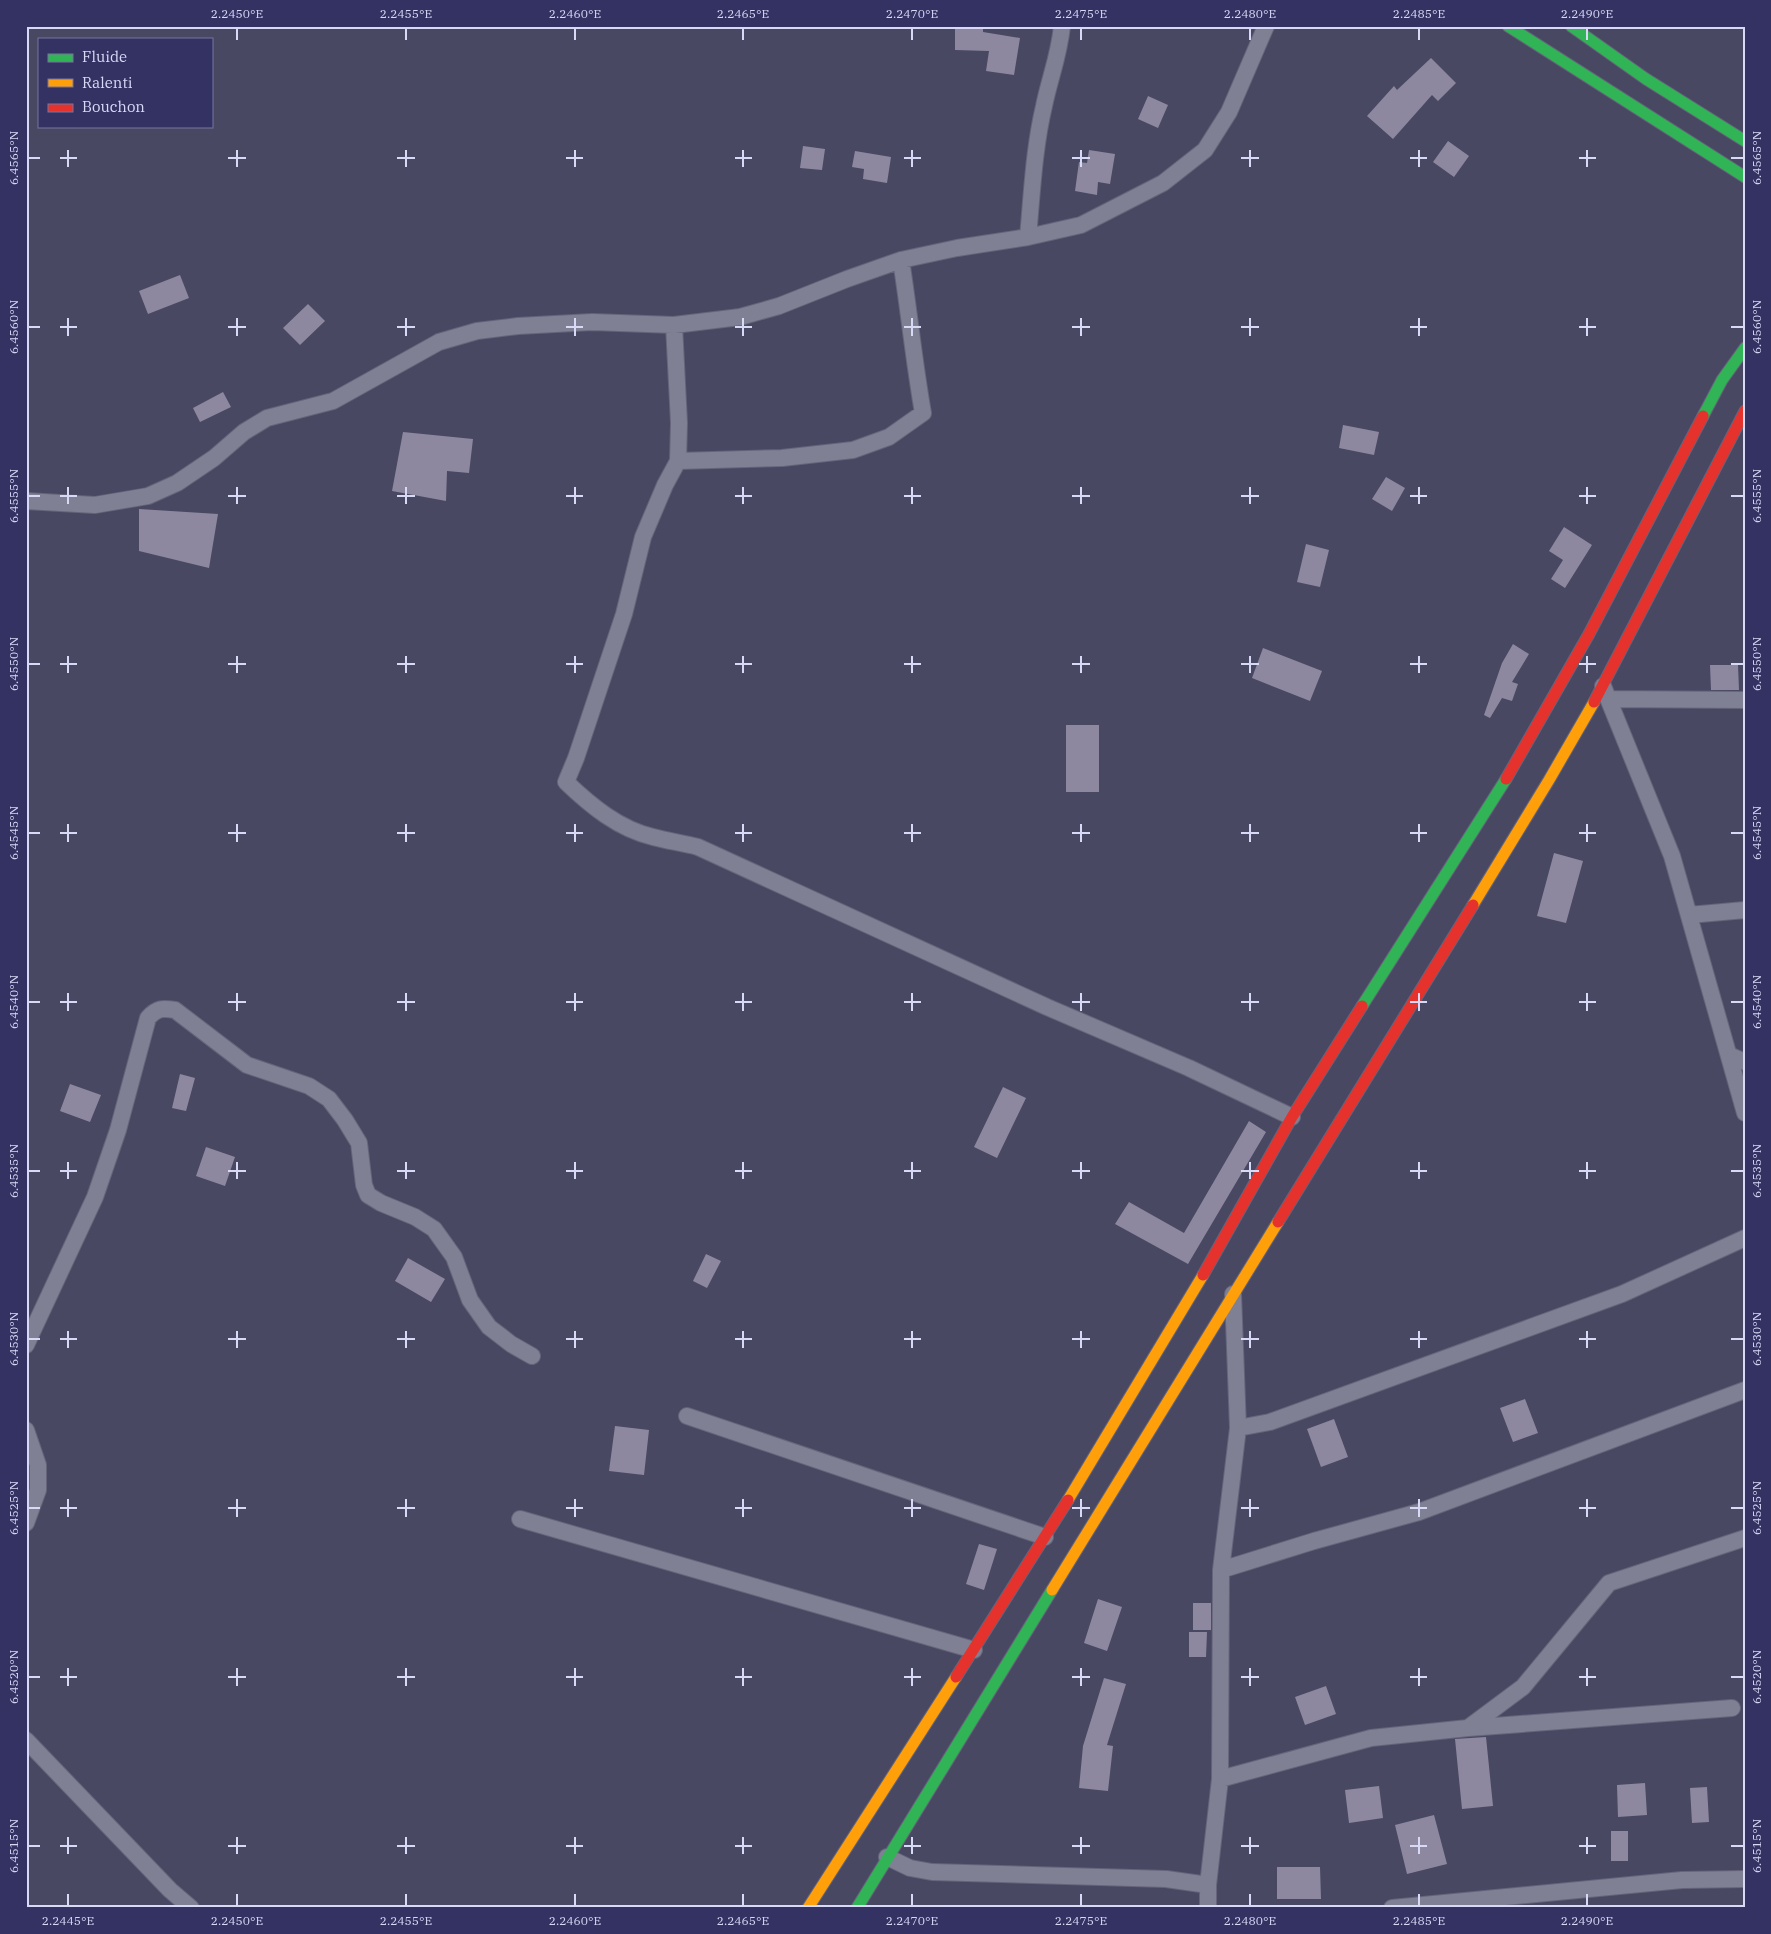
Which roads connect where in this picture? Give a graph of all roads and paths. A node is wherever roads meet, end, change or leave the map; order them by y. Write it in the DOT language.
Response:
graph roads {
  1 [pos="1062,26"];
  2 [pos="1266,26"];
  3 [pos="1508,26"];
  4 [pos="1571,26"];
  5 [pos="1745,140"];
  6 [pos="1745,177"];
  7 [pos="1028,236"];
  8 [pos="901,260"];
  9 [pos="674,325"];
  10 [pos="1745,348"];
  11 [pos="1745,411"];
  12 [pos="678,461"];
  13 [pos="26,501"];
  14 [pos="1605,692"];
  15 [pos="1745,700"];
  16 [pos="1745,910"];
  17 [pos="1689,915"];
  18 [pos="1728,1055"];
  19 [pos="1745,1062"];
  20 [pos="1745,1113"];
  21 [pos="1292,1117"];
  22 [pos="1745,1238"];
  23 [pos="1233,1294"];
  24 [pos="26,1345"];
  25 [pos="532,1356"];
  26 [pos="1745,1390"];
  27 [pos="687,1416"];
  28 [pos="1238,1428"];
  29 [pos="26,1430"];
  30 [pos="520,1519"];
  31 [pos="26,1523"];
  32 [pos="1045,1537"];
  33 [pos="1745,1538"];
  34 [pos="1222,1570"];
  35 [pos="974,1650"];
  36 [pos="1732,1708"];
  37 [pos="1468,1728"];
  38 [pos="26,1740"];
  39 [pos="1220,1778"];
  40 [pos="887,1857"];
  41 [pos="1745,1879"];
  42 [pos="1208,1885"];
  43 [pos="191,1908"];
  44 [pos="808,1908"];
  45 [pos="856,1908"];
  46 [pos="1208,1908"];
  47 [pos="1392,1908"];
  1 -- 7 [label="street"];
  2 -- 7 [label="street"];
  3 -- 6 [label="street"];
  4 -- 5 [label="street"];
  7 -- 8 [label="street"];
  8 -- 9 [label="street"];
  8 -- 12 [label="street"];
  9 -- 12 [label="street"];
  9 -- 13 [label="street"];
  10 -- 21 [label="street"];
  11 -- 14 [label="street"];
  12 -- 21 [label="street"];
  14 -- 15 [label="street"];
  14 -- 17 [label="street"];
  14 -- 23 [label="street"];
  16 -- 17 [label="street"];
  17 -- 18 [label="street"];
  18 -- 19 [label="street"];
  18 -- 20 [label="street"];
  21 -- 32 [label="street"];
  22 -- 28 [label="street"];
  23 -- 28 [label="street"];
  23 -- 40 [label="street"];
  24 -- 25 [label="street"];
  26 -- 34 [label="street"];
  27 -- 32 [label="street"];
  28 -- 34 [label="street"];
  29 -- 31 [label="street"];
  30 -- 35 [label="street"];
  32 -- 35 [label="street"];
  33 -- 37 [label="street"];
  34 -- 39 [label="street"];
  35 -- 44 [label="street"];
  36 -- 37 [label="street"];
  37 -- 39 [label="street"];
  38 -- 43 [label="street"];
  39 -- 42 [label="street"];
  40 -- 42 [label="street"];
  40 -- 45 [label="street"];
  41 -- 47 [label="street"];
  42 -- 46 [label="street"];
}
